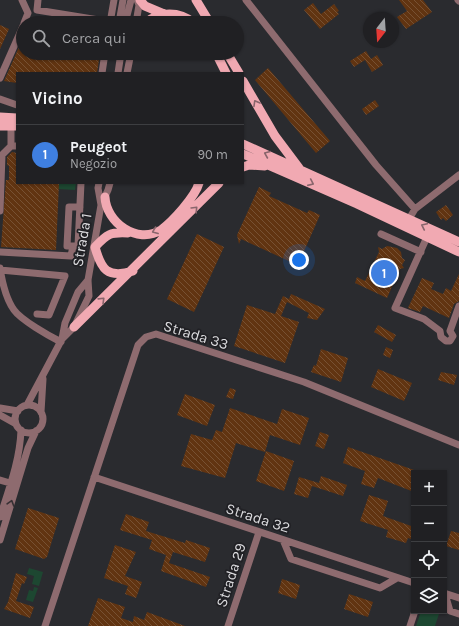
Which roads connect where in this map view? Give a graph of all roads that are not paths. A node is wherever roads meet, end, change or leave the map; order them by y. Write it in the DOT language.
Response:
graph roads {
  1 [pos="22,0"];
  2 [pos="38,0"];
  3 [pos="114,0"];
  4 [pos="123,0"];
  5 [pos="131,0"];
  6 [pos="138,0"];
  7 [pos="196,0"];
  8 [pos="246,0"];
  9 [pos="164,14"];
  10 [pos="27,16"];
  11 [pos="74,16"];
  12 [pos="111,16"];
  13 [pos="120,16"];
  14 [pos="126,16"];
  15 [pos="137,16"];
  16 [pos="160,16"];
  17 [pos="181,16"];
  18 [pos="206,16"];
  19 [pos="16,42"];
  20 [pos="104,60"];
  21 [pos="120,60"];
  22 [pos="130,60"];
  23 [pos="220,60"];
  24 [pos="231,60"];
  25 [pos="102,72"];
  26 [pos="118,72"];
  27 [pos="127,72"];
  28 [pos="226,72"];
  29 [pos="238,72"];
  30 [pos="0,78"];
  31 [pos="244,82"];
  32 [pos="0,99"];
  33 [pos="16,105"];
  34 [pos="0,117"];
  35 [pos="16,118"];
  36 [pos="0,126"];
  37 [pos="14,126"];
  38 [pos="244,144"];
  39 [pos="14,146"];
  40 [pos="244,154"];
  41 [pos="244,167"];
  42 [pos="276,168"];
  43 [pos="302,170"];
  44 [pos="459,175"];
  45 [pos="81,184"];
  46 [pos="99,184"];
  47 [pos="110,184"];
  48 [pos="199,184"];
  49 [pos="218,184"];
  50 [pos="103,201"];
  51 [pos="80,207"];
  52 [pos="415,209"];
  53 [pos="0,211"];
  54 [pos="409,219"];
  55 [pos="134,233"];
  56 [pos="381,234"];
  57 [pos="427,237"];
  58 [pos="459,242"];
  59 [pos="73,246"];
  60 [pos="95,247"];
  61 [pos="0,252"];
  62 [pos="421,252"];
  63 [pos="459,252"];
  64 [pos="0,269"];
  65 [pos="133,270"];
  66 [pos="88,280"];
  67 [pos="459,306"];
  68 [pos="37,314"];
  69 [pos="74,327"];
  70 [pos="62,340"];
  71 [pos="44,375"];
  72 [pos="27,405"];
  73 [pos="0,408"];
  74 [pos="18,411"];
  75 [pos="41,412"];
  76 [pos="0,415"];
  77 [pos="16,424"];
  78 [pos="20,430"];
  79 [pos="36,431"];
  80 [pos="459,445"];
  81 [pos="94,477"];
  82 [pos="0,480"];
  83 [pos="10,483"];
  84 [pos="3,499"];
  85 [pos="0,518"];
  86 [pos="259,532"];
  87 [pos="0,540"];
  88 [pos="283,540"];
  89 [pos="397,578"];
  90 [pos="411,583"];
  91 [pos="447,595"];
  92 [pos="459,598"];
  93 [pos="447,601"];
  94 [pos="414,614"];
  95 [pos="459,614"];
  96 [pos="46,626"];
  97 [pos="228,626"];
  98 [pos="410,626"];
  1 -- 10 [label="street"];
  2 -- 11 [label="street"];
  3 -- 12 [label="street"];
  4 -- 13 [label="street"];
  5 -- 14 [label="street"];
  6 -- 9 [label="main road"];
  6 -- 15 [label="street"];
  7 -- 18 [label="main road"];
  8 -- 52 [label="street"];
  9 -- 16 [label="main road"];
  9 -- 17 [label="main road"];
  19 -- 30 [label="street"];
  20 -- 25 [label="street"];
  21 -- 26 [label="street"];
  22 -- 27 [label="street"];
  23 -- 28 [label="main road"];
  24 -- 29 [label="main road"];
  43 -- 31 [label="main road, one-way"];
  32 -- 33 [label="street"];
  34 -- 35 [label="main road"];
  36 -- 37 [label="main road"];
  37 -- 39 [label="street"];
  43 -- 38 [label="main road, one-way"];
  39 -- 53 [label="street"];
  40 -- 42 [label="main road"];
  41 -- 42 [label="main road"];
  42 -- 57 [label="main road, one-way"];
  43 -- 54 [label="main road"];
  44 -- 52 [label="street"];
  45 -- 51 [label="street"];
  46 -- 50 [label="street, Strada 1"];
  47 -- 50 [label="street, Strada 1"];
  48 -- 55 [label="main road, one-way"];
  65 -- 49 [label="main road, one-way"];
  50 -- 55 [label="main road"];
  50 -- 60 [label="street, Strada 1"];
  51 -- 59 [label="street"];
  51 -- 59 [label="street"];
  52 -- 54 [label="street"];
  58 -- 54 [label="main road, one-way"];
  55 -- 60 [label="main road"];
  56 -- 62 [label="street"];
  57 -- 62 [label="street"];
  57 -- 63 [label="main road"];
  59 -- 61 [label="street"];
  60 -- 65 [label="main road"];
  60 -- 66 [label="street, Strada 1"];
  62 -- 67 [label="street"];
  64 -- 68 [label="street"];
  64 -- 70 [label="street"];
  69 -- 65 [label="main road, one-way"];
  66 -- 69 [label="street, Strada 1"];
  66 -- 70 [label="street, Strada 1"];
  69 -- 70 [label="street, Strada 1"];
  70 -- 71 [label="street, Strada 1"];
  71 -- 72 [label="street, Strada 1"];
  71 -- 75 [label="street, Strada 1"];
  72 -- 74 [label="street"];
  72 -- 75 [label="street"];
  73 -- 74 [label="street"];
  74 -- 77 [label="street"];
  75 -- 79 [label="street"];
  76 -- 77 [label="street"];
  77 -- 78 [label="street"];
  78 -- 79 [label="street"];
  78 -- 83 [label="street"];
  87 -- 79 [label="street, one-way"];
  80 -- 81 [label="street, Strada 33"];
  81 -- 86 [label="street, Strada 32"];
  81 -- 96 [label="street, Strada 33"];
  82 -- 83 [label="street"];
  83 -- 84 [label="street"];
  84 -- 85 [label="street"];
  86 -- 88 [label="street, Strada 32"];
  86 -- 97 [label="street, Strada 29"];
  88 -- 89 [label="street, Strada 32"];
  88 -- 89 [label="street"];
  89 -- 90 [label="street, Strada 32"];
  91 -- 92 [label="street"];
  93 -- 95 [label="street"];
  94 -- 98 [label="street"];
}
